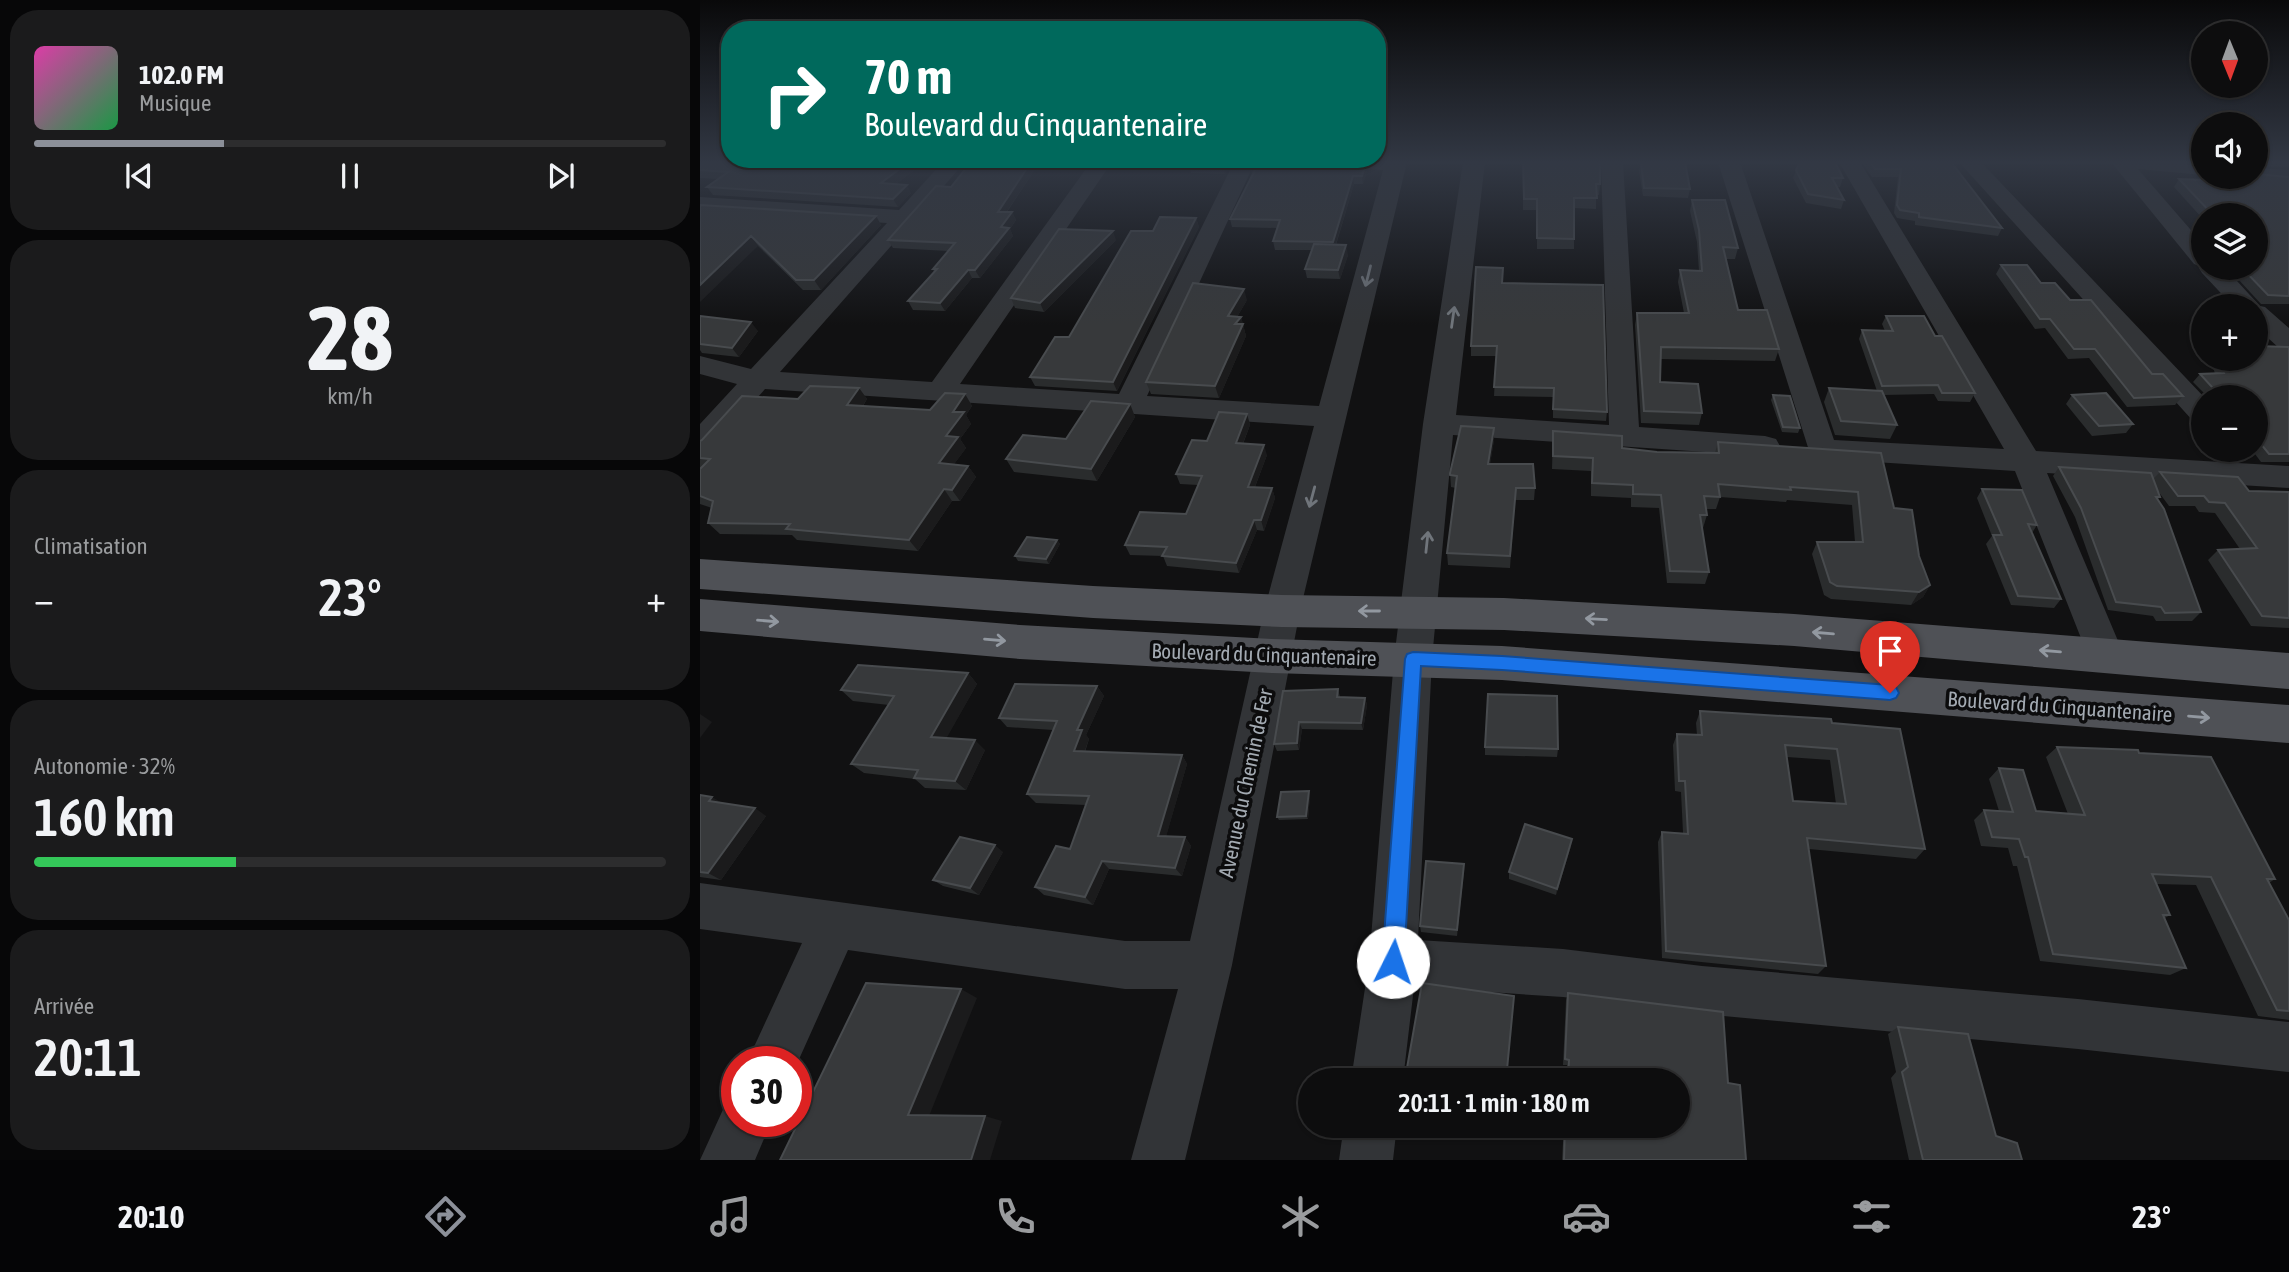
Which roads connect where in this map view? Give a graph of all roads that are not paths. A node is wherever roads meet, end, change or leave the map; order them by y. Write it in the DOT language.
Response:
graph roads {
  1 [pos="891,216"];
  2 [pos="1064,216"];
  3 [pos="1219,216"];
  4 [pos="1383,216"];
  5 [pos="1467,216"];
  6 [pos="1614,216"];
  7 [pos="1746,216"];
  8 [pos="1881,216"];
  9 [pos="2019,216"];
  10 [pos="2167,216"];
  11 [pos="905,217"];
  12 [pos="2191,245"];
  13 [pos="2222,280"];
  14 [pos="2236,294"];
  15 [pos="2268,324"];
  16 [pos="2289,342"];
  17 [pos="700,365"];
  18 [pos="757,380"];
  19 [pos="940,392"];
  20 [pos="2191,401"];
  21 [pos="1129,404"];
  22 [pos="1332,417"];
  23 [pos="1438,424"];
  24 [pos="1624,437"];
  25 [pos="700,443"];
  26 [pos="1822,450"];
  27 [pos="2027,462"];
  28 [pos="2255,462"];
  29 [pos="2275,476"];
  30 [pos="700,574"];
  31 [pos="1282,611"];
  32 [pos="1420,611"];
  33 [pos="700,615"];
  34 [pos="2105,655"];
  35 [pos="1272,656"];
  36 [pos="1413,659"];
  37 [pos="2289,671"];
  38 [pos="2289,724"];
  39 [pos="700,905"];
  40 [pos="835,925"];
  41 [pos="1393,962"];
  42 [pos="1208,965"];
  43 [pos="779,1046"];
  44 [pos="2289,1047"];
  45 [pos="1379,1068"];
  46 [pos="737,1137"];
  47 [pos="1369,1138"];
  48 [pos="727,1160"];
  49 [pos="1158,1160"];
  50 [pos="1366,1160"];
  1 -- 11 [label="street"];
  2 -- 19 [label="street"];
  3 -- 21 [label="street"];
  4 -- 22 [label="street, Avenue du Chemin de Fer, one-way"];
  23 -- 5 [label="street, one-way"];
  6 -- 24 [label="street"];
  7 -- 26 [label="street"];
  8 -- 27 [label="street"];
  9 -- 20 [label="street"];
  10 -- 12 [label="street"];
  11 -- 18 [label="street"];
  13 -- 14 [label="street"];
  15 -- 16 [label="street"];
  17 -- 18 [label="street"];
  18 -- 19 [label="street"];
  18 -- 25 [label="street"];
  19 -- 21 [label="street"];
  21 -- 22 [label="street"];
  22 -- 31 [label="street, Avenue du Chemin de Fer, one-way"];
  23 -- 24 [label="street"];
  32 -- 23 [label="street, one-way"];
  24 -- 26 [label="street"];
  26 -- 27 [label="street"];
  27 -- 29 [label="street"];
  27 -- 34 [label="street"];
  28 -- 29 [label="street"];
  30 -- 31 [label="main road, Boulevard du Cinquantenaire"];
  32 -- 31 [label="main road, Boulevard du Cinquantenaire, one-way"];
  31 -- 35 [label="street, Avenue du Chemin de Fer"];
  34 -- 32 [label="main road, Boulevard du Cinquantenaire, one-way"];
  32 -- 36 [label="street"];
  33 -- 35 [label="main road, Boulevard du Cinquantenaire, one-way"];
  34 -- 37 [label="main road, Boulevard du Cinquantenaire"];
  35 -- 36 [label="main road, Boulevard du Cinquantenaire"];
  35 -- 42 [label="street, Avenue du Chemin de Fer"];
  36 -- 38 [label="main road, Boulevard du Cinquantenaire, one-way"];
  36 -- 41 [label="street"];
  39 -- 40 [label="street"];
  40 -- 42 [label="street"];
  40 -- 43 [label="street"];
  41 -- 44 [label="street"];
  41 -- 45 [label="street"];
  42 -- 49 [label="street, Avenue du Chemin de Fer"];
  46 -- 48 [label="street"];
  47 -- 50 [label="street"];
}
